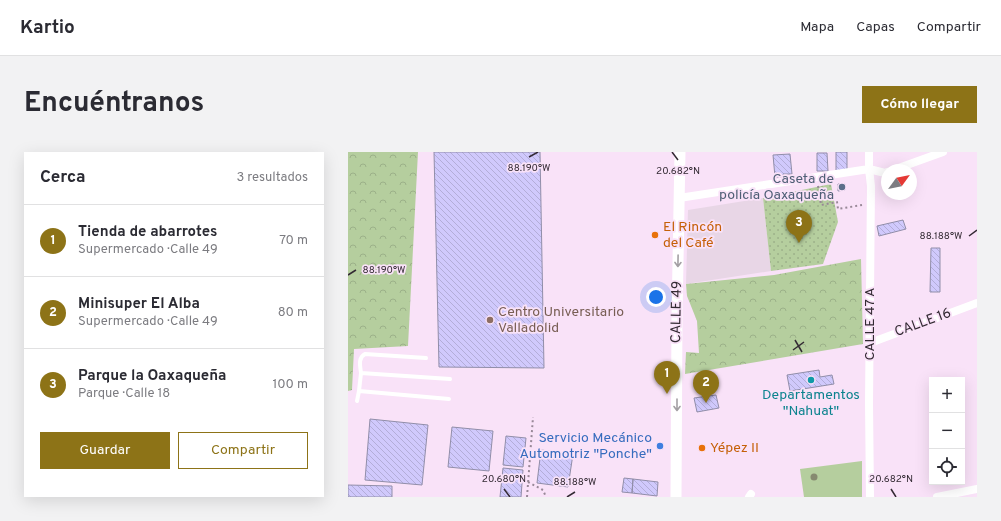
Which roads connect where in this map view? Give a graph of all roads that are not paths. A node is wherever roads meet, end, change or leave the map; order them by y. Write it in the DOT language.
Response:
graph roads {
  1 [pos="680,152"];
  2 [pos="869,152"];
  3 [pos="943,152"];
  4 [pos="910,164"];
  5 [pos="868,169"];
  6 [pos="881,172"];
  7 [pos="679,198"];
  8 [pos="977,303"];
  9 [pos="870,343"];
  10 [pos="426,358"];
  11 [pos="361,372"];
  12 [pos="450,379"];
  13 [pos="359,391"];
  14 [pos="449,399"];
  15 [pos="357,401"];
  16 [pos="977,489"];
  17 [pos="676,497"];
  18 [pos="870,497"];
  19 [pos="937,497"];
  1 -- 7 [label="street, CALLE 49"];
  2 -- 5 [label="street, CALLE 47 A"];
  3 -- 4 [label="street"];
  5 -- 6 [label="street"];
  5 -- 7 [label="street"];
  5 -- 9 [label="street, CALLE 47 A"];
  7 -- 17 [label="street, CALLE 49, one-way"];
  8 -- 9 [label="street, CALLE 16"];
  9 -- 18 [label="street, CALLE 47 A"];
  10 -- 11 [label="lane"];
  11 -- 12 [label="lane"];
  11 -- 13 [label="lane"];
  13 -- 14 [label="lane"];
  13 -- 15 [label="lane"];
  16 -- 19 [label="street"];
}
